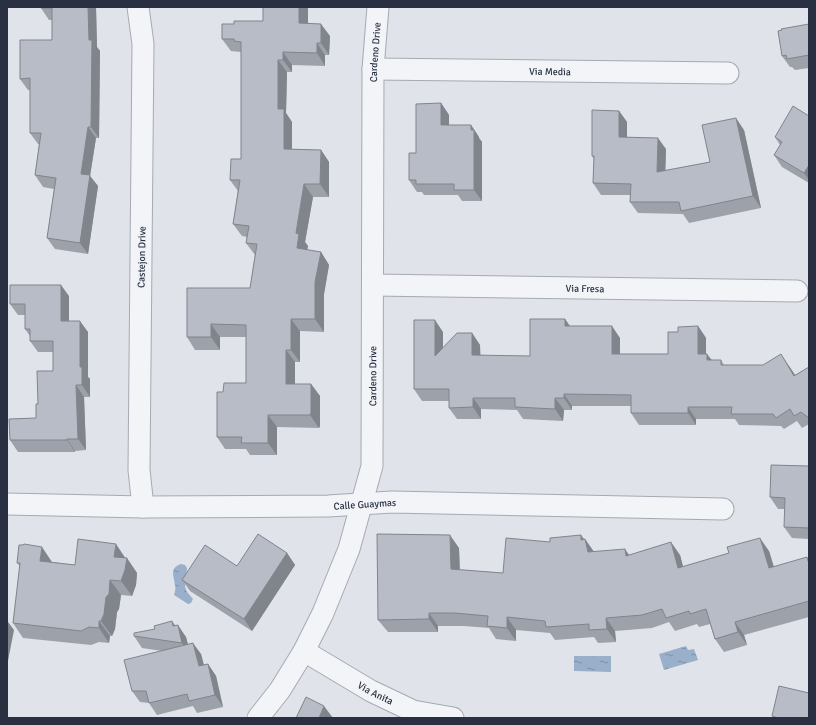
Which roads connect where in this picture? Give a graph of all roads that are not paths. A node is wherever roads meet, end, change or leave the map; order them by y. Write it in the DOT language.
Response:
graph roads {
  1 [pos="138,7"];
  2 [pos="378,7"];
  3 [pos="373,68"];
  4 [pos="728,73"];
  5 [pos="373,285"];
  6 [pos="797,291"];
  7 [pos="7,504"];
  8 [pos="361,505"];
  9 [pos="143,507"];
  10 [pos="723,509"];
  11 [pos="304,651"];
  12 [pos="258,718"];
  13 [pos="453,718"];
  1 -- 9 [label="street, Castejon Drive"];
  2 -- 3 [label="street, Cardeno Drive"];
  3 -- 4 [label="street, Via Media"];
  3 -- 5 [label="street, Cardeno Drive"];
  5 -- 6 [label="street, Via Fresa"];
  5 -- 8 [label="street, Cardeno Drive"];
  7 -- 9 [label="street, Calle Guaymas"];
  8 -- 9 [label="street, Calle Guaymas"];
  8 -- 10 [label="street, Calle Guaymas"];
  8 -- 11 [label="street, Cardeno Drive"];
  11 -- 12 [label="street, Cardeno Drive"];
  11 -- 13 [label="street, Via Anita"];
}
